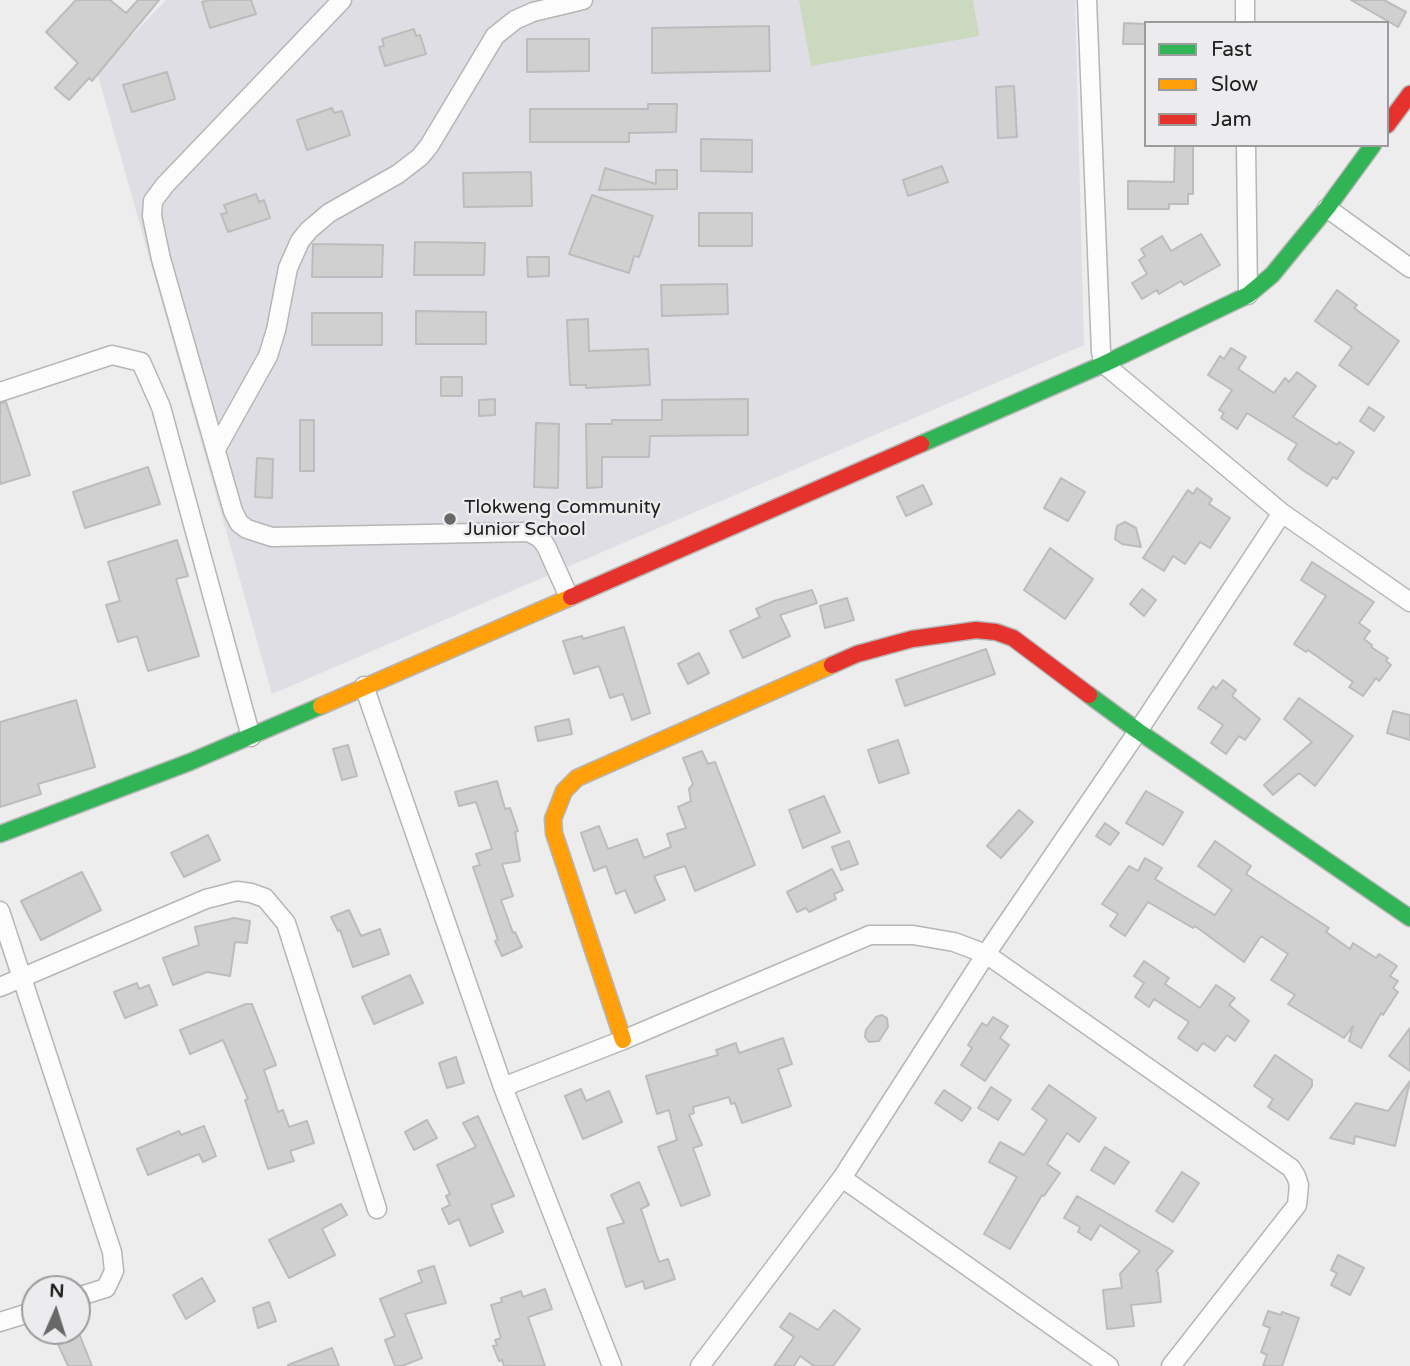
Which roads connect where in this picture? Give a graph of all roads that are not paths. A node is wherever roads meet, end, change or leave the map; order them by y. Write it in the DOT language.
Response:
graph roads {
  1 [pos="342,0"];
  2 [pos="583,0"];
  3 [pos="1087,0"];
  4 [pos="1245,0"];
  5 [pos="1245,21"];
  6 [pos="1410,94"];
  7 [pos="1389,122"];
  8 [pos="1246,147"];
  9 [pos="1372,147"];
  10 [pos="1327,208"];
  11 [pos="1410,268"];
  12 [pos="1248,295"];
  13 [pos="1104,364"];
  14 [pos="0,391"];
  15 [pos="216,449"];
  16 [pos="1282,513"];
  17 [pos="569,597"];
  18 [pos="1410,603"];
  19 [pos="364,686"];
  20 [pos="1138,731"];
  21 [pos="251,737"];
  22 [pos="0,834"];
  23 [pos="0,911"];
  24 [pos="1410,918"];
  25 [pos="986,954"];
  26 [pos="21,978"];
  27 [pos="0,987"];
  28 [pos="623,1040"];
  29 [pos="503,1087"];
  30 [pos="842,1178"];
  31 [pos="377,1209"];
  32 [pos="91,1293"];
  33 [pos="21,1315"];
  34 [pos="0,1322"];
  35 [pos="612,1366"];
  36 [pos="700,1366"];
  37 [pos="1109,1366"];
  38 [pos="1171,1366"];
  1 -- 15 [label="street"];
  2 -- 15 [label="street"];
  3 -- 13 [label="street"];
  4 -- 5 [label="street"];
  6 -- 7 [label="street"];
  8 -- 12 [label="street"];
  9 -- 10 [label="street"];
  10 -- 11 [label="street"];
  10 -- 12 [label="street"];
  12 -- 13 [label="street"];
  13 -- 16 [label="street"];
  13 -- 17 [label="street"];
  14 -- 21 [label="street"];
  15 -- 17 [label="street"];
  16 -- 18 [label="street"];
  16 -- 20 [label="street"];
  17 -- 19 [label="street"];
  19 -- 21 [label="street"];
  19 -- 29 [label="street"];
  20 -- 24 [label="street"];
  20 -- 25 [label="street"];
  20 -- 28 [label="street"];
  21 -- 22 [label="street"];
  23 -- 26 [label="street"];
  25 -- 28 [label="street"];
  25 -- 30 [label="street"];
  25 -- 38 [label="street"];
  26 -- 27 [label="street"];
  26 -- 31 [label="street"];
  26 -- 32 [label="street"];
  28 -- 29 [label="street"];
  29 -- 35 [label="street"];
  30 -- 36 [label="street"];
  30 -- 37 [label="street"];
  33 -- 34 [label="street"];
}
